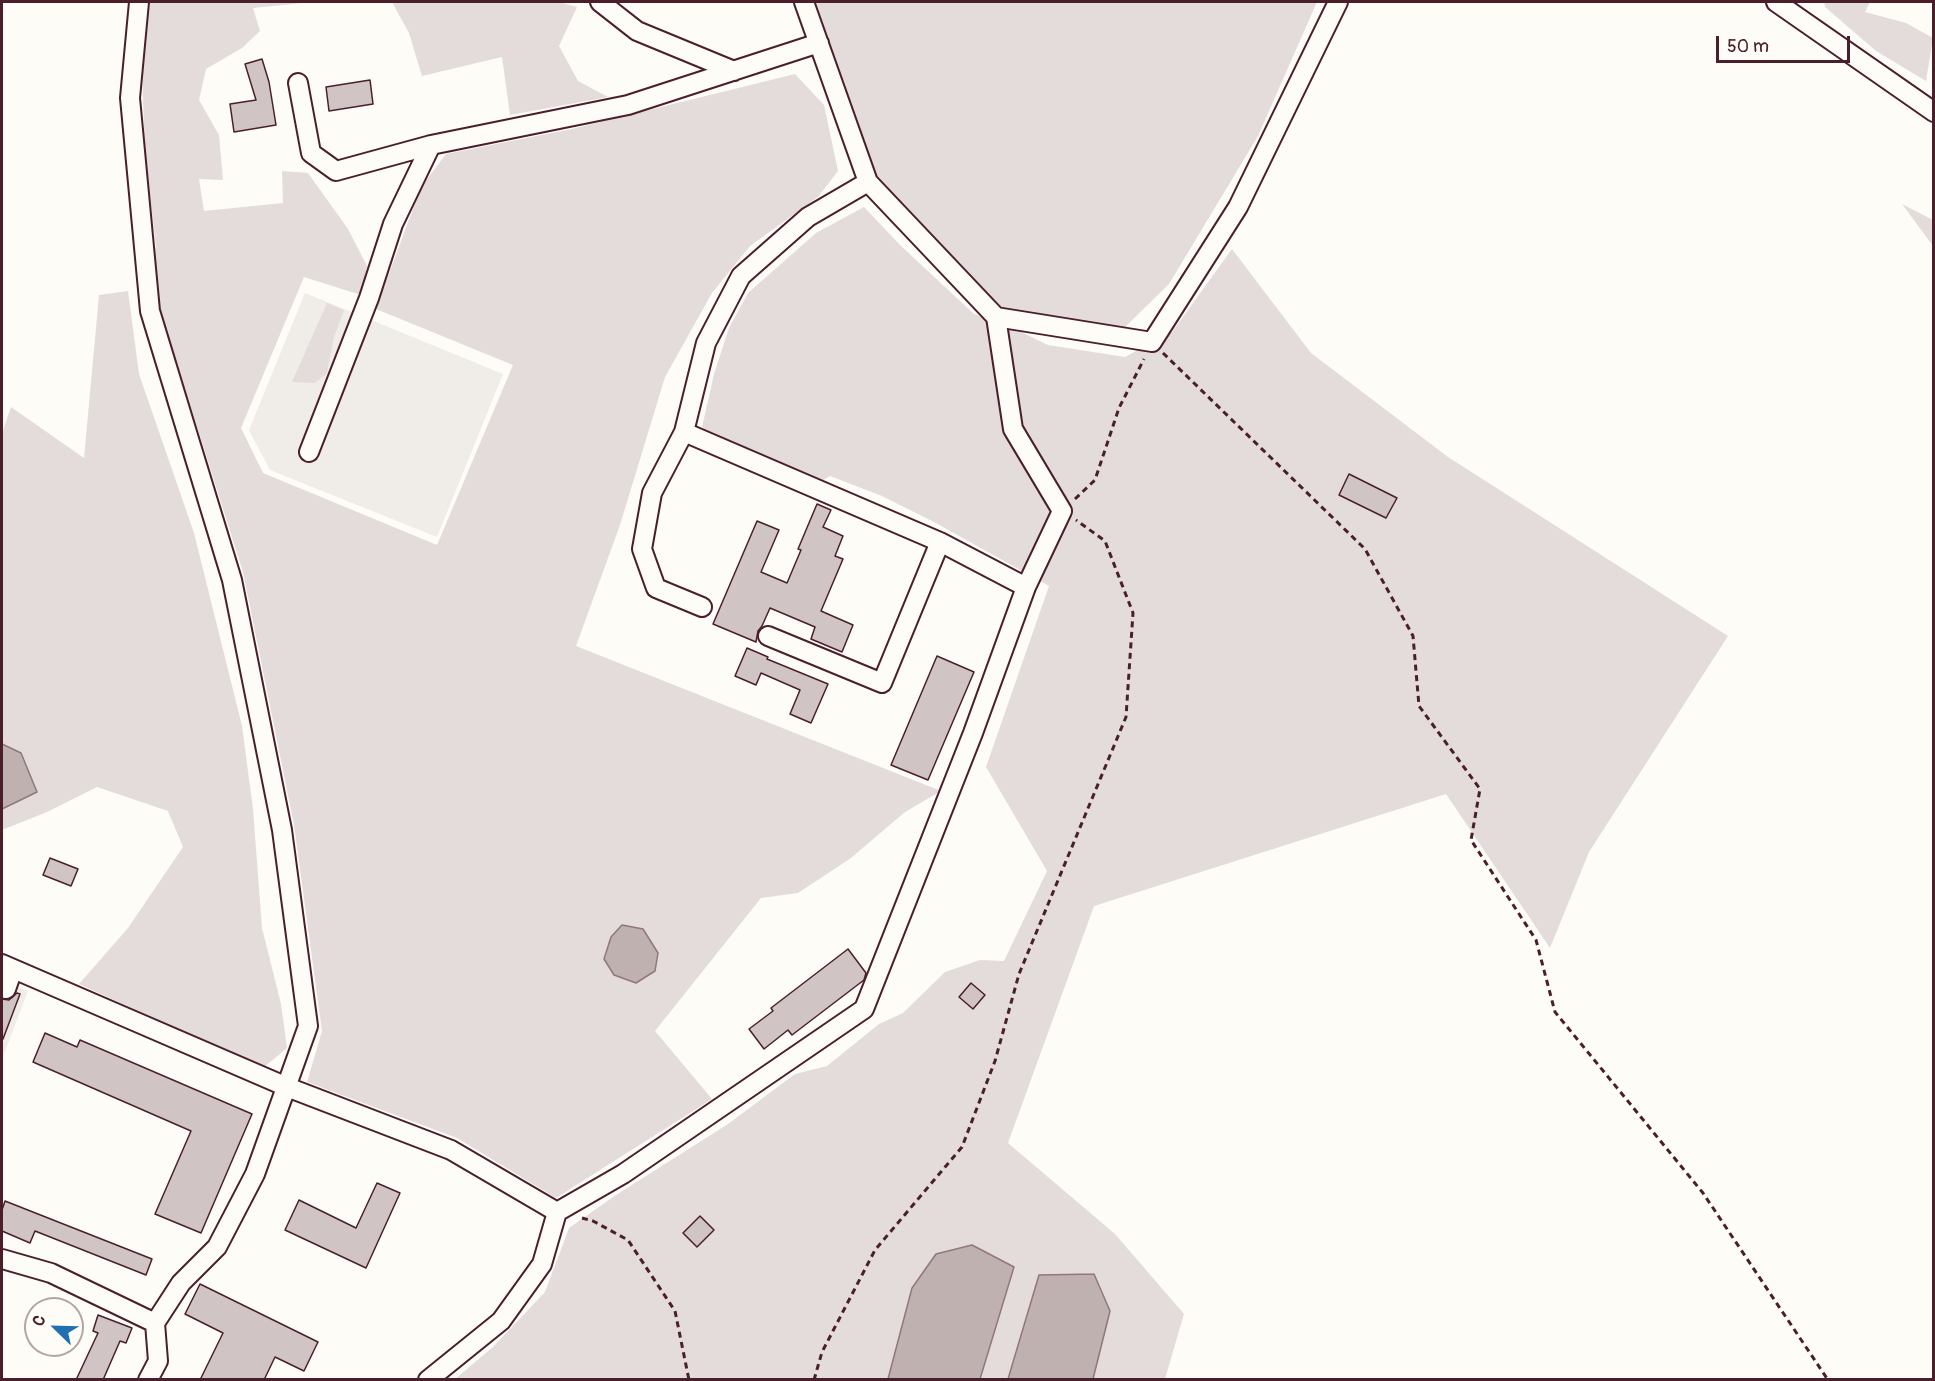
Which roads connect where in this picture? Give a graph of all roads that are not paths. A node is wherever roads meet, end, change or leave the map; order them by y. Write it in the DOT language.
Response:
graph roads {
  1 [pos="139,2"];
  2 [pos="600,2"];
  3 [pos="804,2"];
  4 [pos="1338,2"];
  5 [pos="1776,2"];
  6 [pos="819,43"];
  7 [pos="734,70"];
  8 [pos="298,83"];
  9 [pos="1934,112"];
  10 [pos="431,146"];
  11 [pos="868,182"];
  12 [pos="996,317"];
  13 [pos="684,432"];
  14 [pos="309,452"];
  15 [pos="940,542"];
  16 [pos="1026,587"];
  17 [pos="702,607"];
  18 [pos="768,636"];
  19 [pos="7,967"];
  20 [pos="6,989"];
  21 [pos="287,1087"];
  22 [pos="557,1212"];
  23 [pos="2,1259"];
  24 [pos="155,1323"];
  25 [pos="148,1380"];
  26 [pos="428,1380"];
  1 -- 21 [label="street"];
  2 -- 7 [label="street"];
  3 -- 6 [label="street"];
  4 -- 12 [label="street"];
  5 -- 9 [label="street"];
  6 -- 7 [label="street"];
  6 -- 11 [label="street"];
  7 -- 10 [label="street"];
  8 -- 10 [label="street"];
  10 -- 14 [label="street"];
  11 -- 12 [label="street"];
  11 -- 13 [label="street"];
  12 -- 16 [label="street"];
  13 -- 15 [label="street"];
  13 -- 17 [label="street"];
  15 -- 16 [label="street"];
  15 -- 18 [label="street"];
  16 -- 22 [label="street"];
  19 -- 20 [label="street"];
  19 -- 21 [label="street"];
  21 -- 22 [label="street"];
  21 -- 24 [label="street"];
  22 -- 26 [label="street"];
  23 -- 24 [label="street"];
  24 -- 25 [label="street"];
}
